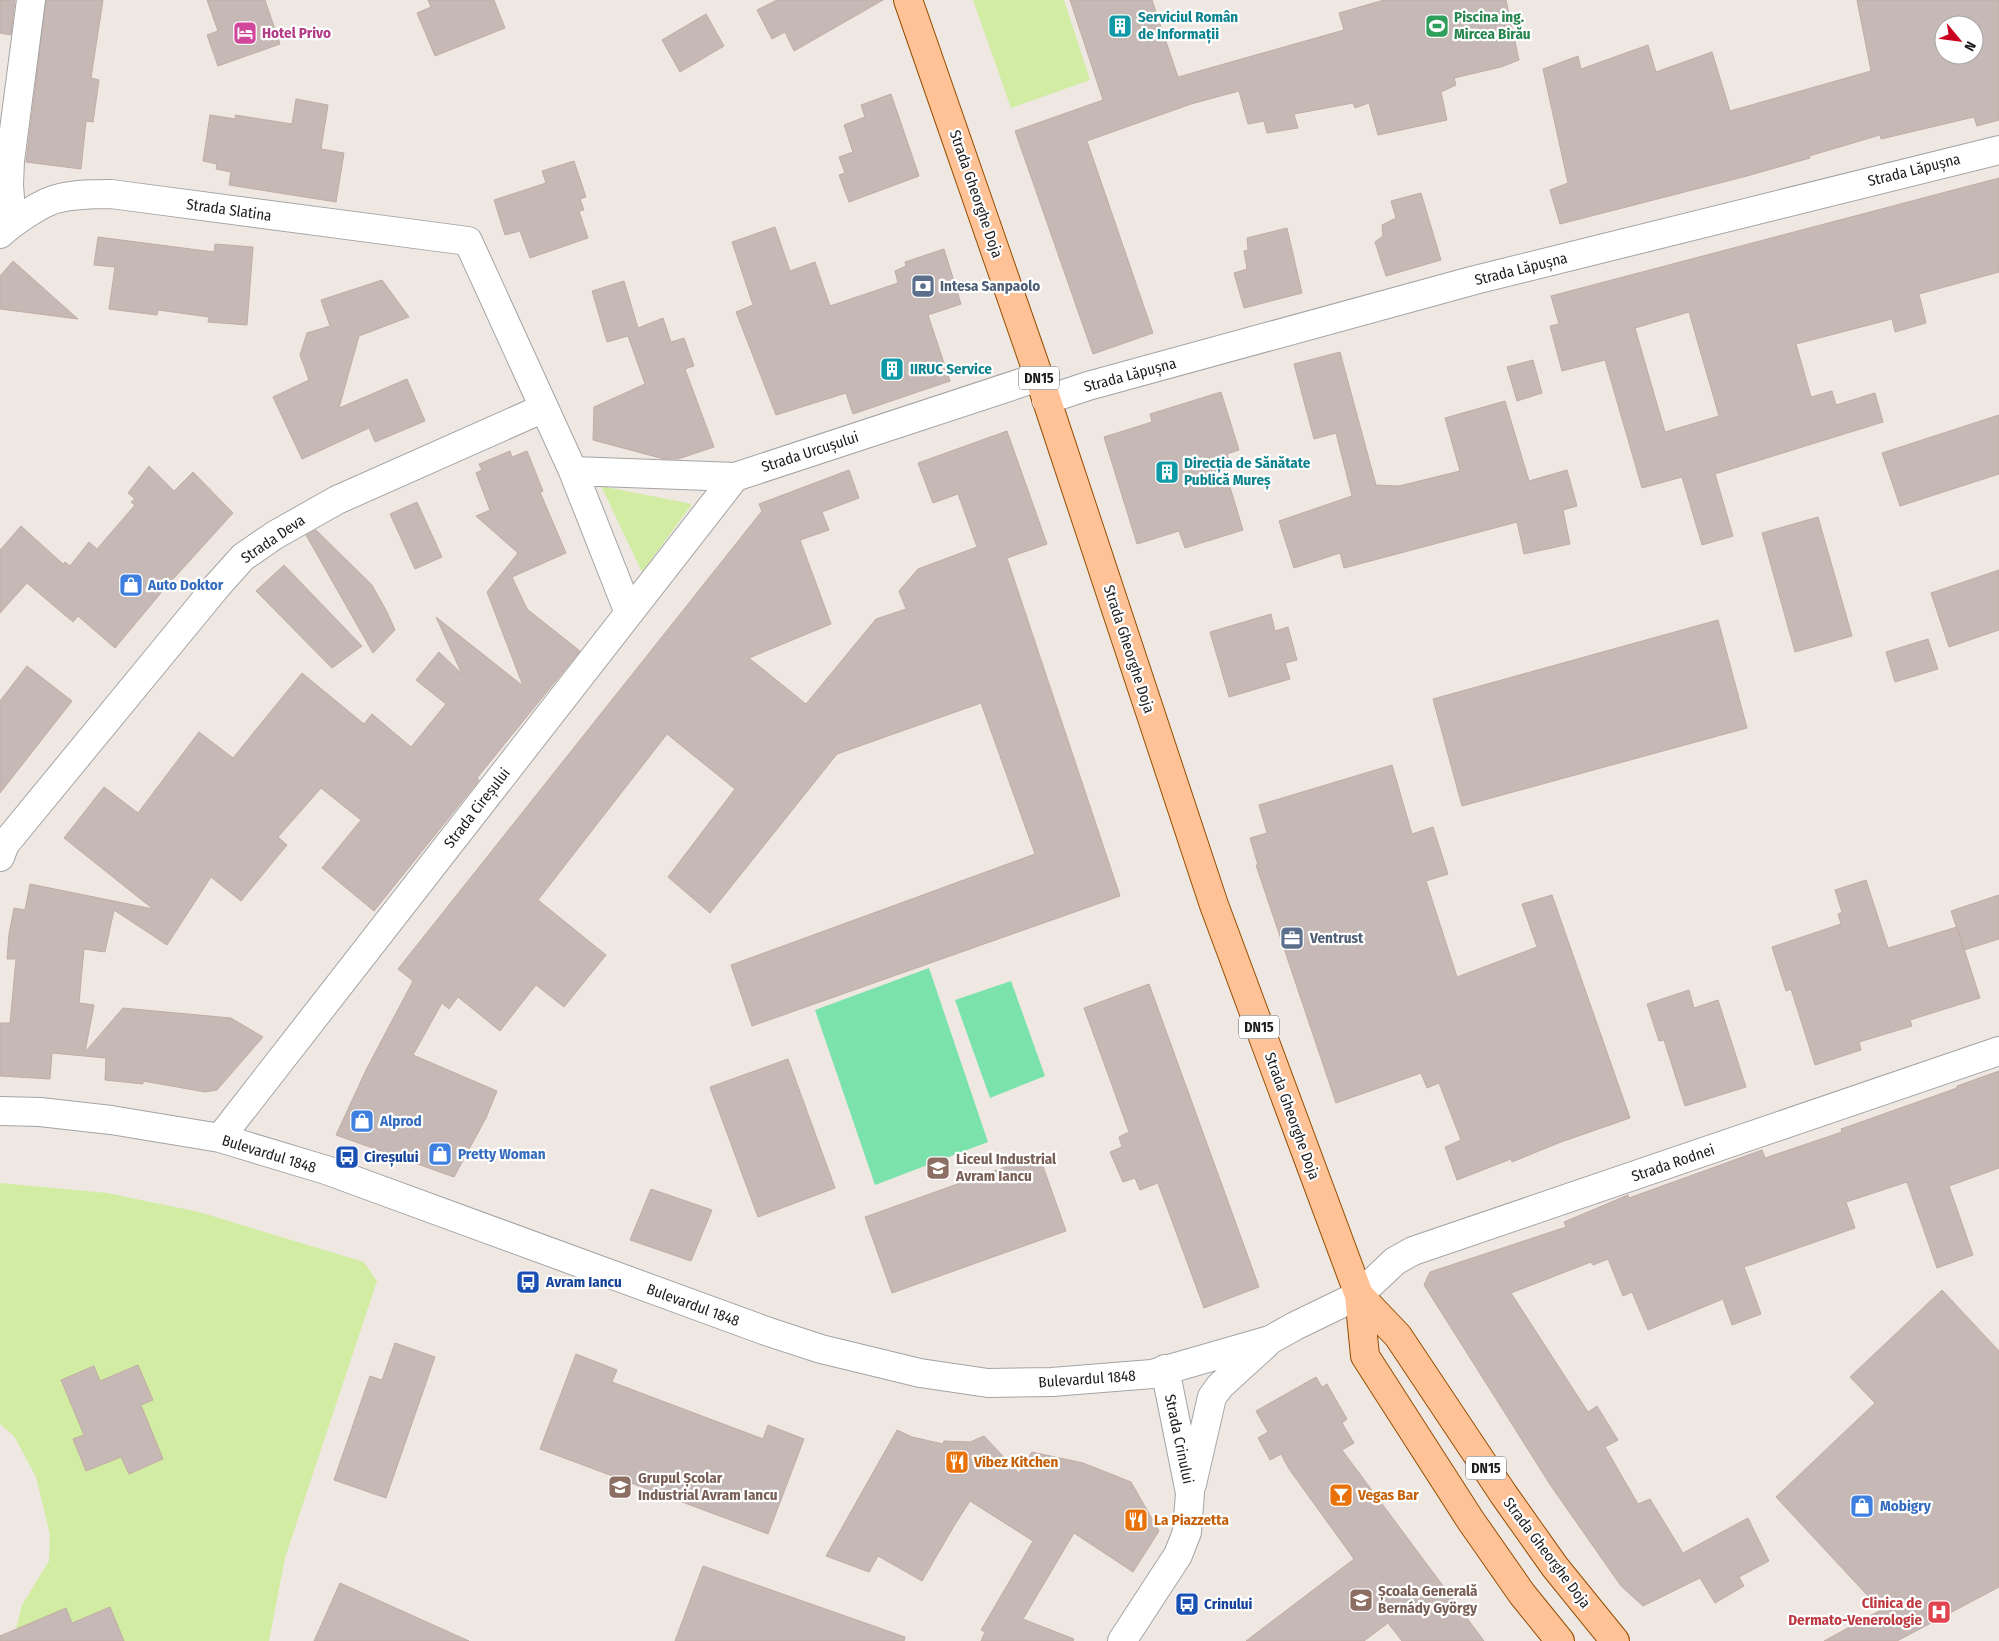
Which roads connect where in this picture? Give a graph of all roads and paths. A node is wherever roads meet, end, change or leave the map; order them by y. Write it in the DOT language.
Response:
graph roads {
  1 [pos="31,0"];
  2 [pos="908,0"];
  3 [pos="1999,150"];
  4 [pos="6,229"];
  5 [pos="1043,388"];
  6 [pos="544,408"];
  7 [pos="573,471"];
  8 [pos="735,477"];
  9 [pos="629,613"];
  10 [pos="0,857"];
  11 [pos="1999,1051"];
  12 [pos="0,1111"];
  13 [pos="220,1138"];
  14 [pos="1359,1294"];
  15 [pos="1270,1340"];
  16 [pos="1165,1369"];
  17 [pos="1190,1493"];
  18 [pos="1122,1641"];
  19 [pos="1560,1641"];
  20 [pos="1615,1641"];
  1 -- 4 [label="street"];
  2 -- 5 [label="main road, Strada Gheorghe Doja / DN15"];
  3 -- 5 [label="street, Strada Lăpușna"];
  4 -- 6 [label="street, Strada Slatina"];
  5 -- 8 [label="street, Strada Urcușului"];
  5 -- 14 [label="main road, Strada Gheorghe Doja / DN15"];
  6 -- 7 [label="street"];
  6 -- 10 [label="street, Strada Deva"];
  7 -- 8 [label="street, Strada Urcușului"];
  7 -- 9 [label="street"];
  8 -- 9 [label="street, Strada Cireșului"];
  9 -- 13 [label="street, Strada Cireșului"];
  11 -- 14 [label="street, Strada Rodnei"];
  12 -- 13 [label="street, Bulevardul 1848"];
  13 -- 16 [label="street, Bulevardul 1848"];
  14 -- 15 [label="street, Bulevardul 1848"];
  14 -- 19 [label="main road, Strada Gheorghe Doja / DN15"];
  14 -- 20 [label="main road, Strada Gheorghe Doja / DN15"];
  15 -- 16 [label="street, Bulevardul 1848"];
  15 -- 17 [label="street"];
  16 -- 17 [label="street, Strada Crinului"];
  17 -- 18 [label="street, Strada Crinului"];
}
